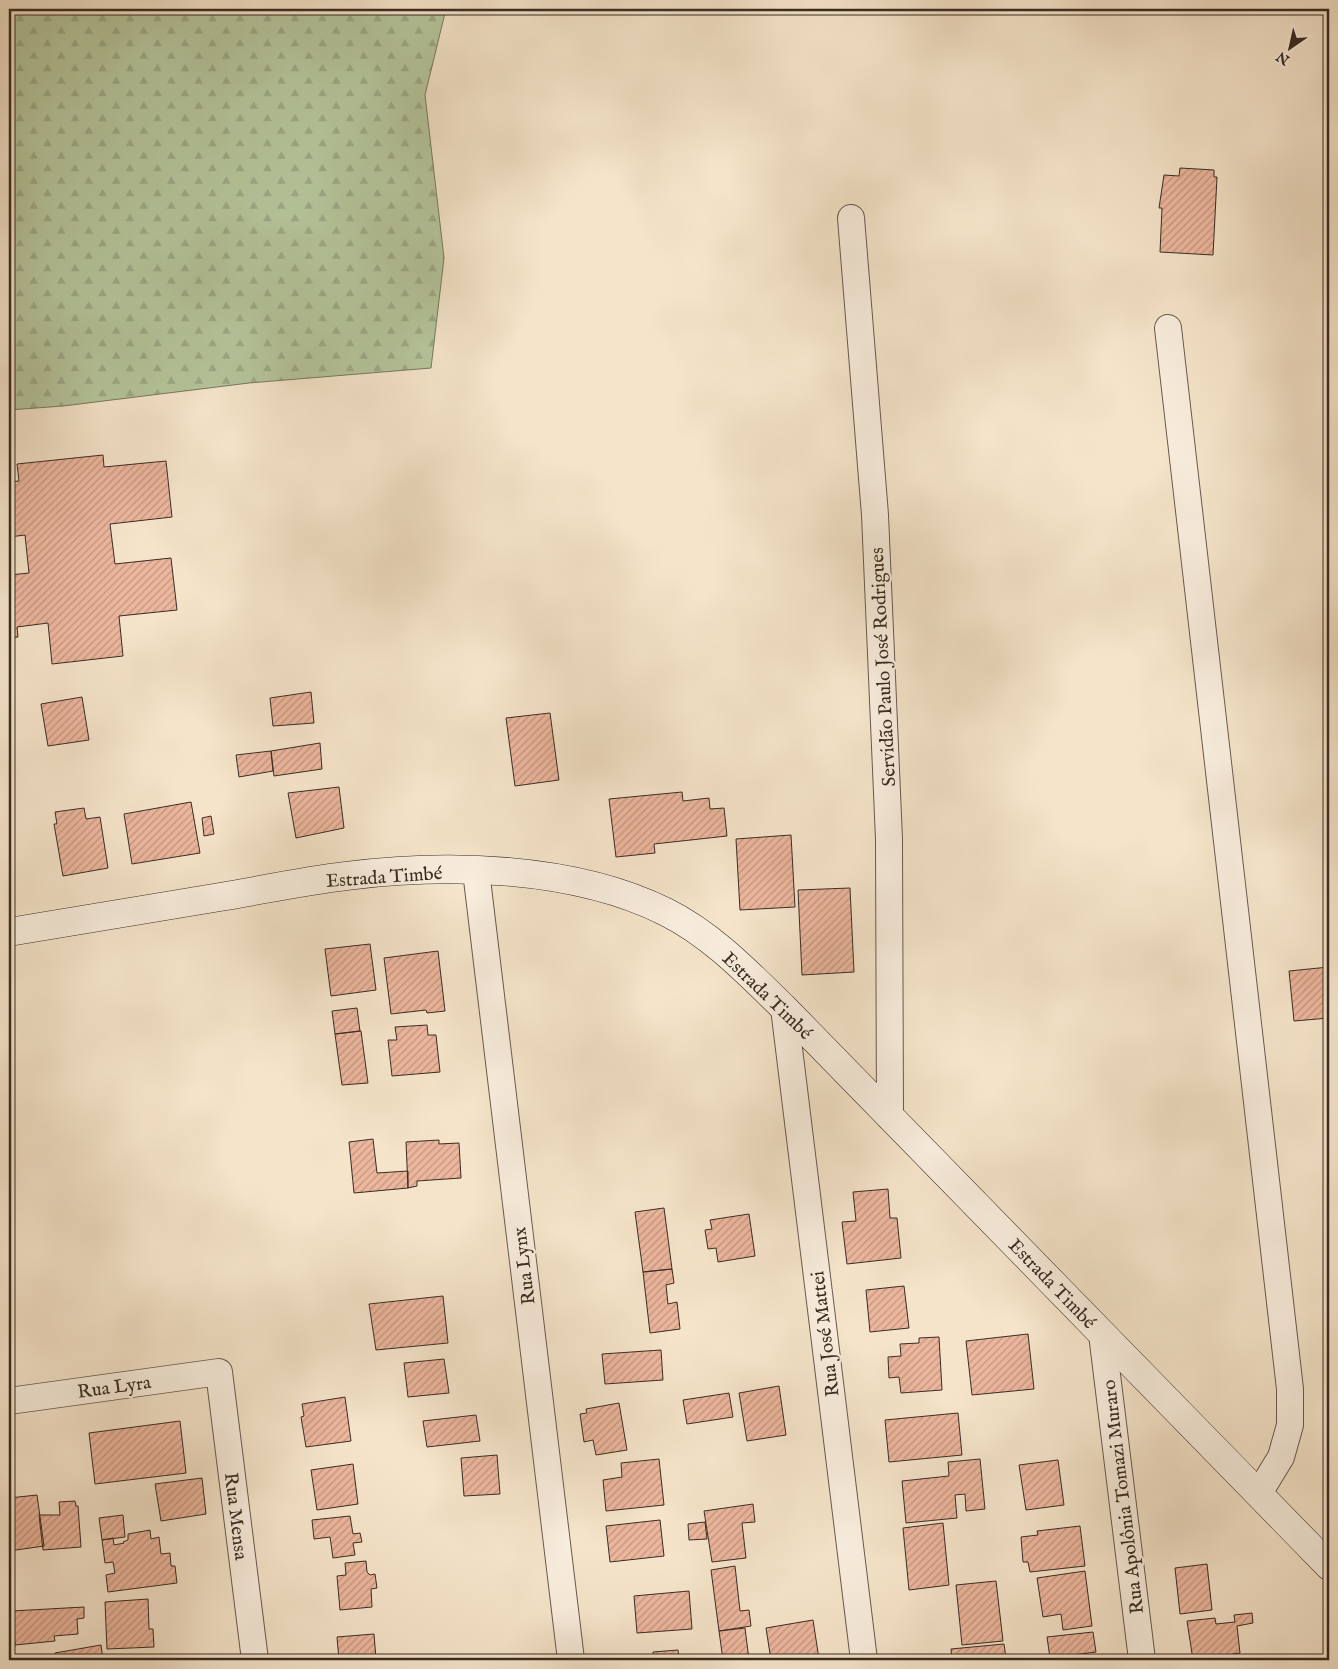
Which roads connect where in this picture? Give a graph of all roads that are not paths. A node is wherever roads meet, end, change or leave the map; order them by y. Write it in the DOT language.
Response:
graph roads {
  1 [pos="851,218"];
  2 [pos="1168,328"];
  3 [pos="476,871"];
  4 [pos="9,932"];
  5 [pos="784,1008"];
  6 [pos="890,1116"];
  7 [pos="1102,1334"];
  8 [pos="219,1372"];
  9 [pos="9,1401"];
  10 [pos="1259,1493"];
  11 [pos="1329,1566"];
  12 [pos="256,1660"];
  13 [pos="571,1660"];
  14 [pos="864,1660"];
  15 [pos="1142,1660"];
  1 -- 6 [label="street, Servidão Paulo José Rodrigues"];
  2 -- 10 [label="street"];
  3 -- 4 [label="street, Estrada Timbé"];
  3 -- 5 [label="street, Estrada Timbé"];
  3 -- 13 [label="street, Rua Lynx"];
  5 -- 6 [label="street, Estrada Timbé"];
  5 -- 14 [label="street, Rua José Mattei"];
  6 -- 7 [label="street, Estrada Timbé"];
  7 -- 10 [label="street, Estrada Timbé"];
  7 -- 15 [label="street, Rua Apolônia Tomazi Muraro"];
  8 -- 9 [label="street, Rua Lyra"];
  8 -- 12 [label="street, Rua Mensa"];
  10 -- 11 [label="street, Estrada Timbé"];
}
